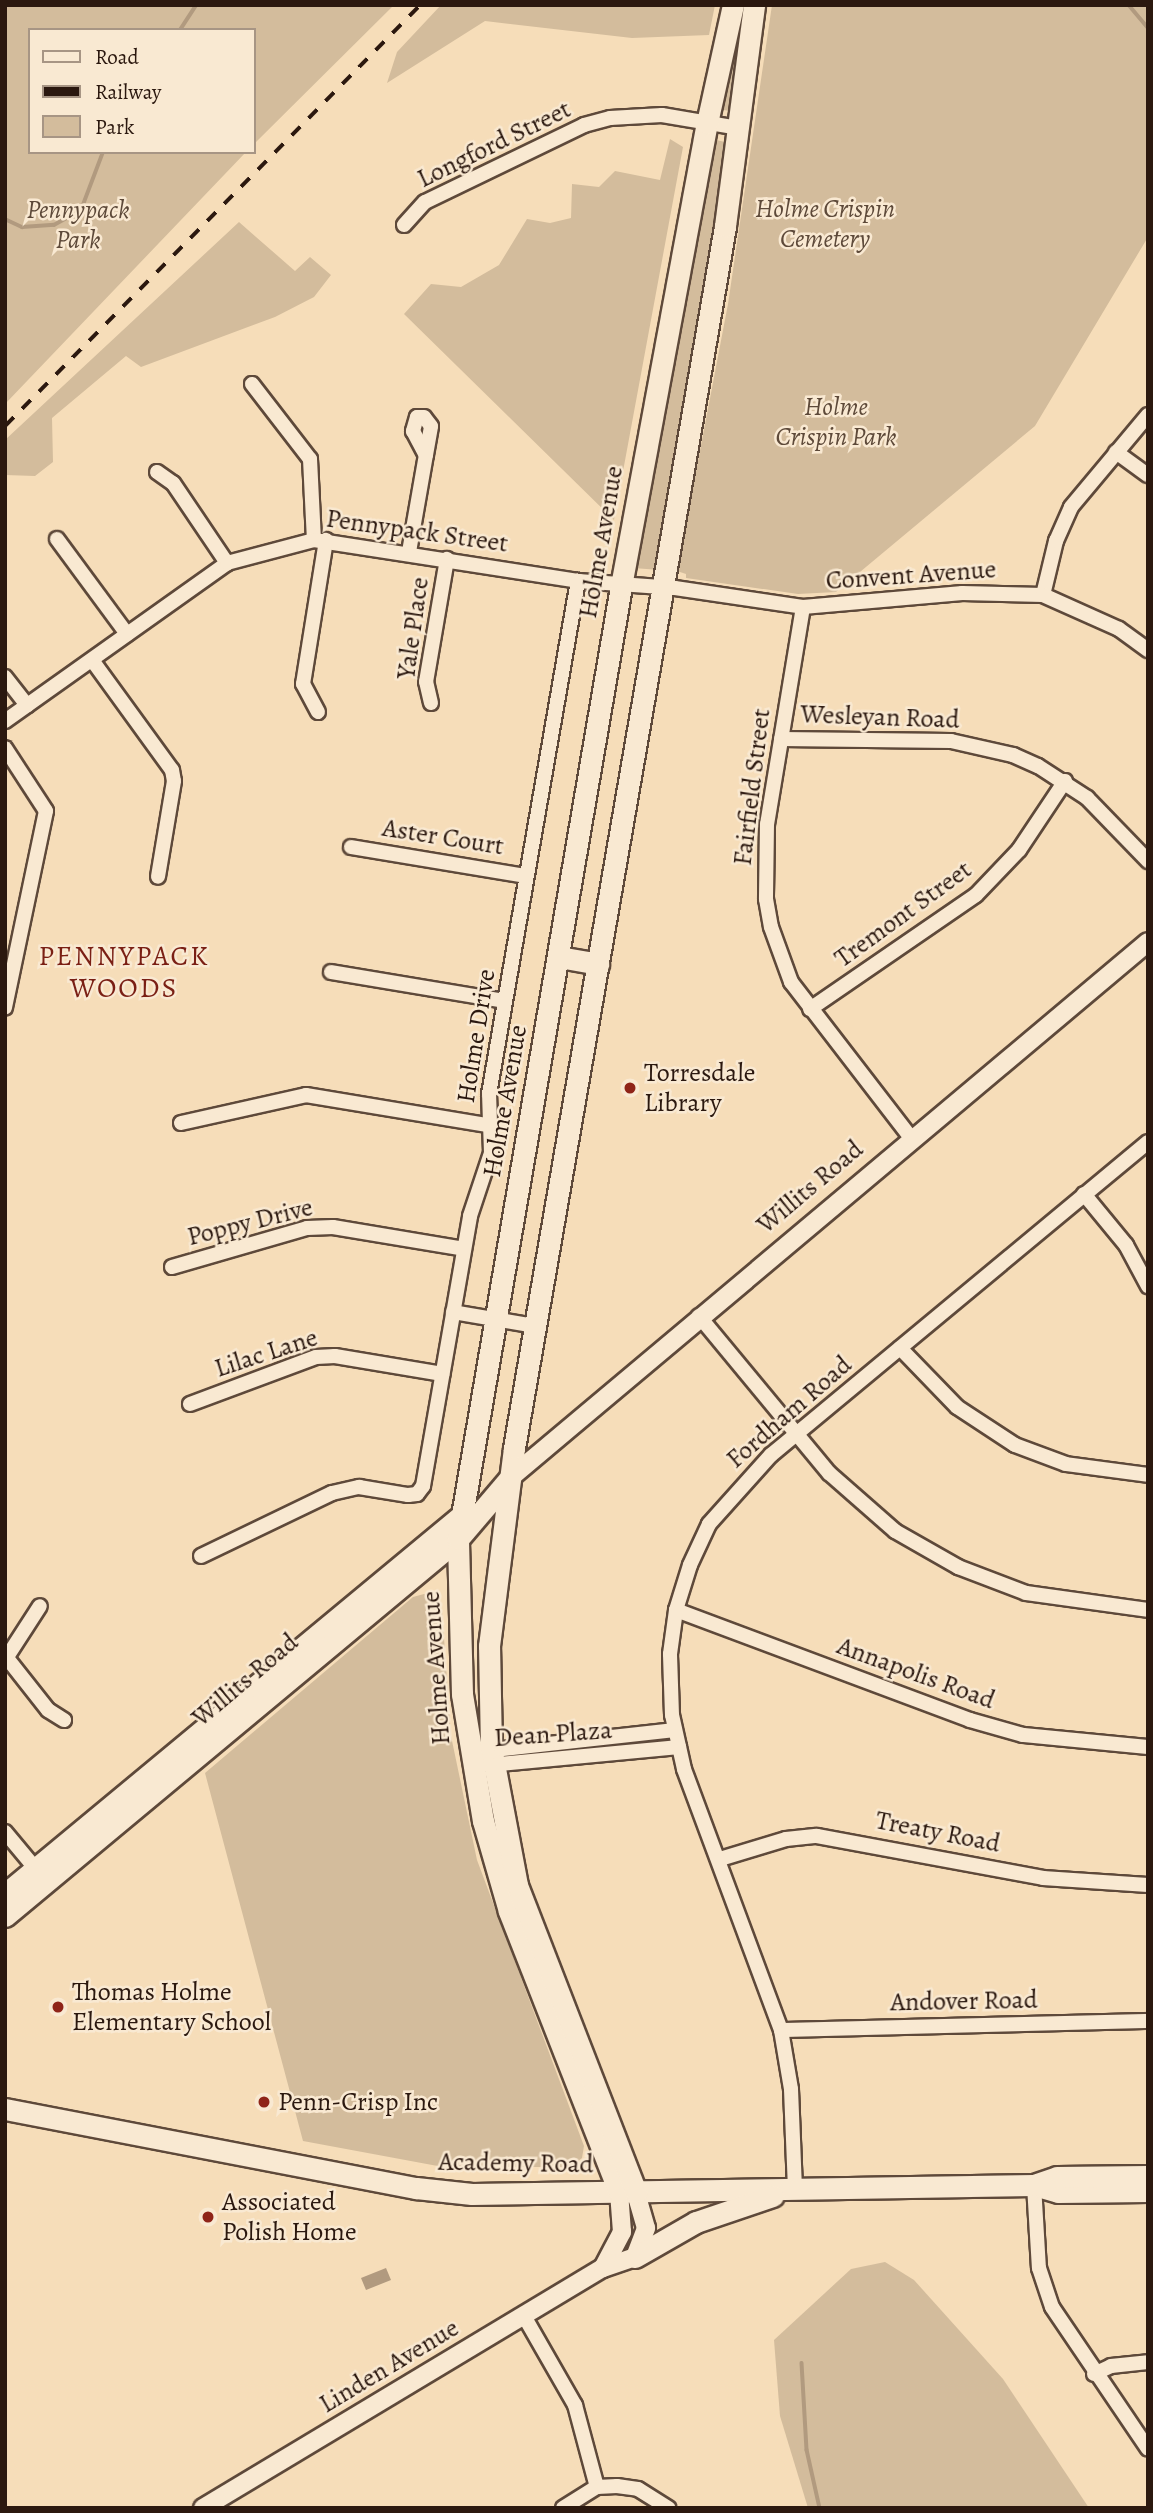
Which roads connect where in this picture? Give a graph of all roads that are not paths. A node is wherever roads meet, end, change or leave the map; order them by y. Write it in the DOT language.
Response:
graph roads {
  1 [pos="733,5"];
  2 [pos="754,5"];
  3 [pos="706,123"];
  4 [pos="738,128"];
  5 [pos="404,225"];
  6 [pos="252,384"];
  7 [pos="1148,415"];
  8 [pos="1116,452"];
  9 [pos="426,455"];
  10 [pos="157,472"];
  11 [pos="1148,475"];
  12 [pos="57,539"];
  13 [pos="320,540"];
  14 [pos="409,552"];
  15 [pos="447,559"];
  16 [pos="227,563"];
  17 [pos="578,581"];
  18 [pos="621,586"];
  19 [pos="665,588"];
  20 [pos="1043,595"];
  21 [pos="803,607"];
  22 [pos="127,634"];
  23 [pos="1148,650"];
  24 [pos="92,660"];
  25 [pos="5,677"];
  26 [pos="431,703"];
  27 [pos="27,705"];
  28 [pos="318,712"];
  29 [pos="5,721"];
  30 [pos="781,739"];
  31 [pos="5,748"];
  32 [pos="1065,781"];
  33 [pos="351,846"];
  34 [pos="1148,861"];
  35 [pos="526,876"];
  36 [pos="158,877"];
  37 [pos="1148,942"];
  38 [pos="559,957"];
  39 [pos="598,964"];
  40 [pos="331,972"];
  41 [pos="505,1001"];
  42 [pos="5,1008"];
  43 [pos="810,1009"];
  44 [pos="181,1123"];
  45 [pos="488,1125"];
  46 [pos="912,1139"];
  47 [pos="1148,1142"];
  48 [pos="1084,1194"];
  49 [pos="464,1249"];
  50 [pos="172,1267"];
  51 [pos="1148,1286"];
  52 [pos="453,1312"];
  53 [pos="699,1316"];
  54 [pos="496,1319"];
  55 [pos="536,1326"];
  56 [pos="900,1348"];
  57 [pos="442,1374"];
  58 [pos="190,1404"];
  59 [pos="796,1434"];
  60 [pos="1148,1475"];
  61 [pos="510,1478"];
  62 [pos="462,1514"];
  63 [pos="458,1539"];
  64 [pos="201,1556"];
  65 [pos="40,1606"];
  66 [pos="676,1610"];
  67 [pos="1148,1610"];
  68 [pos="6,1659"];
  69 [pos="64,1720"];
  70 [pos="675,1730"];
  71 [pos="1148,1747"];
  72 [pos="679,1748"];
  73 [pos="492,1758"];
  74 [pos="471,1760"];
  75 [pos="5,1832"];
  76 [pos="720,1859"];
  77 [pos="41,1875"];
  78 [pos="1148,1885"];
  79 [pos="5,1895"];
  80 [pos="5,1916"];
  81 [pos="1148,2021"];
  82 [pos="781,2030"];
  83 [pos="5,2109"];
  84 [pos="1148,2176"];
  85 [pos="1034,2185"];
  86 [pos="794,2189"];
  87 [pos="1148,2191"];
  88 [pos="628,2192"];
  89 [pos="635,2257"];
  90 [pos="603,2268"];
  91 [pos="524,2316"];
  92 [pos="1148,2362"];
  93 [pos="1094,2374"];
  94 [pos="1148,2449"];
  95 [pos="597,2487"];
  96 [pos="203,2508"];
  97 [pos="563,2508"];
  98 [pos="668,2508"];
  1 -- 3 [label="main road, Holme Avenue"];
  2 -- 4 [label="main road, Holme Avenue"];
  3 -- 4 [label="street, Longford Street"];
  3 -- 5 [label="street, Longford Street"];
  3 -- 18 [label="main road, Holme Avenue"];
  4 -- 19 [label="main road, Holme Avenue"];
  6 -- 13 [label="street"];
  7 -- 8 [label="street"];
  8 -- 11 [label="street"];
  8 -- 20 [label="street"];
  9 -- 14 [label="street, Yale Place"];
  10 -- 16 [label="street"];
  12 -- 22 [label="street"];
  13 -- 14 [label="street, Pennypack Street"];
  13 -- 16 [label="street, Pennypack Street"];
  13 -- 28 [label="street"];
  14 -- 15 [label="street, Pennypack Street"];
  15 -- 17 [label="street, Pennypack Street"];
  15 -- 26 [label="street, Yale Place"];
  16 -- 22 [label="street, Pennypack Street"];
  17 -- 18 [label="street, Pennypack Street"];
  17 -- 35 [label="street, Holme Drive"];
  18 -- 19 [label="street, Pennypack Street"];
  18 -- 38 [label="main road, Holme Avenue"];
  19 -- 21 [label="street, Convent Avenue"];
  19 -- 39 [label="main road, Holme Avenue"];
  20 -- 21 [label="street, Convent Avenue"];
  20 -- 23 [label="street, Convent Avenue"];
  21 -- 30 [label="street, Fairfield Street"];
  22 -- 24 [label="street, Pennypack Street"];
  24 -- 27 [label="street, Pennypack Street"];
  24 -- 36 [label="street"];
  25 -- 27 [label="street"];
  27 -- 29 [label="street, Pennypack Street"];
  30 -- 32 [label="street, Wesleyan Road"];
  30 -- 43 [label="street, Fairfield Street"];
  31 -- 42 [label="street"];
  32 -- 34 [label="street, Wesleyan Road"];
  32 -- 43 [label="street, Tremont Street"];
  33 -- 35 [label="street, Aster Court"];
  35 -- 41 [label="street, Holme Drive"];
  37 -- 46 [label="street, Willits Road"];
  38 -- 39 [label="main road"];
  38 -- 54 [label="main road, Holme Avenue"];
  39 -- 55 [label="main road, Holme Avenue"];
  40 -- 41 [label="street"];
  41 -- 45 [label="street, Holme Drive"];
  43 -- 46 [label="street, Fairfield Street"];
  44 -- 45 [label="street"];
  45 -- 49 [label="street, Holme Drive"];
  46 -- 53 [label="street, Willits Road"];
  47 -- 48 [label="street, Fordham Road"];
  48 -- 51 [label="street"];
  48 -- 56 [label="street, Fordham Road"];
  49 -- 50 [label="street, Poppy Drive"];
  49 -- 52 [label="street, Holme Drive"];
  52 -- 54 [label="street"];
  52 -- 57 [label="street, Holme Drive"];
  53 -- 59 [label="street"];
  53 -- 61 [label="street, Willits Road"];
  54 -- 55 [label="street"];
  54 -- 62 [label="main road, Holme Avenue"];
  55 -- 61 [label="main road, Holme Avenue"];
  56 -- 59 [label="street, Fordham Road"];
  56 -- 60 [label="street"];
  57 -- 58 [label="street, Lilac Lane"];
  57 -- 64 [label="street, Holme Drive"];
  59 -- 66 [label="street, Fordham Road"];
  59 -- 67 [label="street"];
  61 -- 62 [label="main road, Willits Road"];
  61 -- 63 [label="main road, Willits Road"];
  61 -- 73 [label="main road, Holme Avenue"];
  62 -- 63 [label="main road, Holme Avenue"];
  62 -- 77 [label="main road, Willits Road"];
  63 -- 74 [label="main road, Holme Avenue"];
  63 -- 77 [label="main road, Willits Road"];
  65 -- 68 [label="street"];
  66 -- 70 [label="street, Fordham Road"];
  66 -- 71 [label="street, Annapolis Road"];
  68 -- 69 [label="street"];
  70 -- 72 [label="street, Fordham Road"];
  70 -- 73 [label="street, Dean Plaza"];
  72 -- 73 [label="street, Dean Plaza"];
  72 -- 76 [label="street, Fordham Road"];
  73 -- 74 [label="street, Dean Plaza"];
  73 -- 88 [label="main road, Holme Avenue"];
  74 -- 88 [label="main road, Holme Avenue"];
  75 -- 77 [label="street"];
  76 -- 78 [label="street, Treaty Road"];
  76 -- 82 [label="street, Fordham Road"];
  77 -- 79 [label="main road, Willits Road"];
  77 -- 80 [label="main road, Willits Road"];
  81 -- 82 [label="street, Andover Road"];
  82 -- 86 [label="street, Fordham Road"];
  83 -- 88 [label="main road, Academy Road"];
  84 -- 85 [label="main road, Academy Road"];
  85 -- 86 [label="main road, Academy Road"];
  85 -- 87 [label="main road, Academy Road"];
  85 -- 93 [label="street"];
  86 -- 88 [label="main road, Academy Road"];
  86 -- 89 [label="main road"];
  88 -- 89 [label="street"];
  88 -- 90 [label="street, Linden Avenue"];
  89 -- 90 [label="street, Linden Avenue"];
  90 -- 91 [label="street, Linden Avenue"];
  91 -- 95 [label="street"];
  91 -- 96 [label="street, Linden Avenue"];
  92 -- 93 [label="street"];
  93 -- 94 [label="street"];
  95 -- 97 [label="street"];
  95 -- 98 [label="street"];
}
